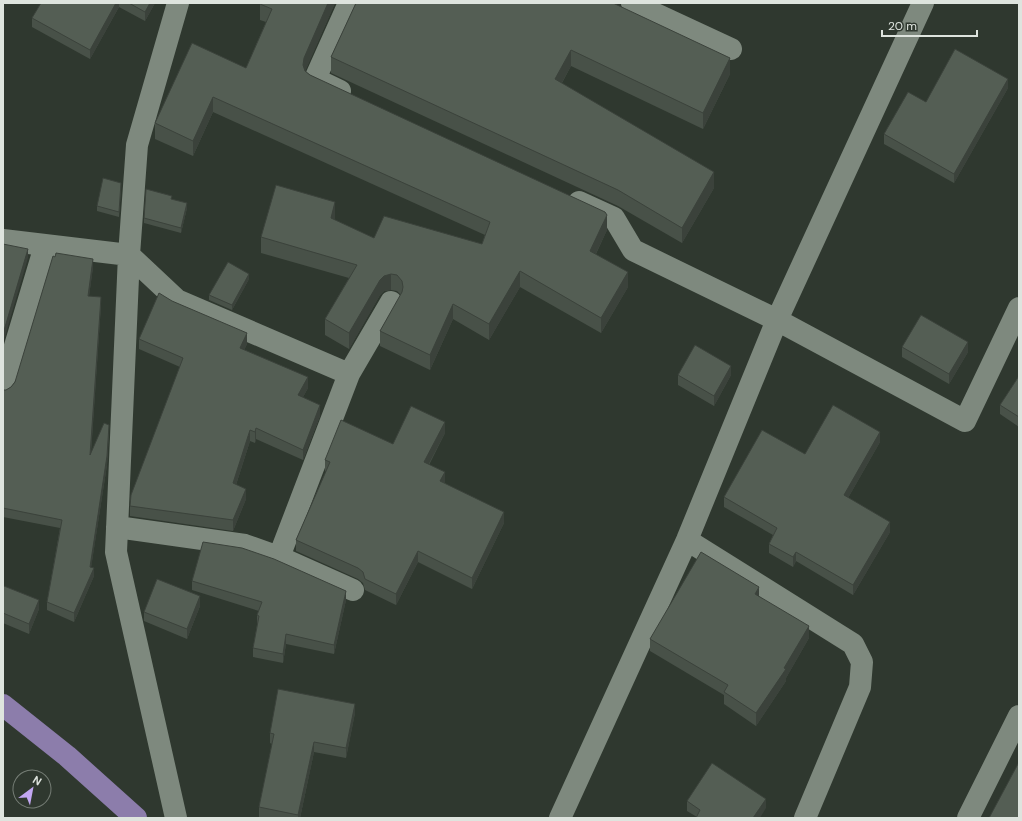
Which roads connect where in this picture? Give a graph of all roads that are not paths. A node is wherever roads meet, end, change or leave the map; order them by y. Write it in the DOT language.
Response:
graph roads {
  1 [pos="178,3"];
  2 [pos="349,3"];
  3 [pos="632,3"];
  4 [pos="923,3"];
  5 [pos="671,11"];
  6 [pos="731,49"];
  7 [pos="357,99"];
  8 [pos="564,195"];
  9 [pos="3,240"];
  10 [pos="45,246"];
  11 [pos="129,255"];
  12 [pos="391,302"];
  13 [pos="1019,308"];
  14 [pos="777,320"];
  15 [pos="349,374"];
  16 [pos="3,386"];
  17 [pos="117,527"];
  18 [pos="687,540"];
  19 [pos="279,557"];
  20 [pos="353,590"];
  21 [pos="3,705"];
  22 [pos="1019,716"];
  23 [pos="136,818"];
  24 [pos="176,818"];
  25 [pos="560,818"];
  26 [pos="805,818"];
  27 [pos="968,818"];
  1 -- 11 [label="street"];
  2 -- 7 [label="street"];
  3 -- 5 [label="street"];
  4 -- 14 [label="street"];
  5 -- 6 [label="street"];
  8 -- 14 [label="street"];
  9 -- 10 [label="street"];
  10 -- 11 [label="street"];
  10 -- 16 [label="street"];
  11 -- 15 [label="street"];
  11 -- 17 [label="street"];
  12 -- 15 [label="street"];
  13 -- 14 [label="street"];
  14 -- 18 [label="street"];
  15 -- 19 [label="street"];
  17 -- 19 [label="street"];
  17 -- 24 [label="street"];
  18 -- 25 [label="street"];
  18 -- 26 [label="street"];
  19 -- 20 [label="street"];
  21 -- 23 [label="main road"];
  22 -- 27 [label="street"];
}
